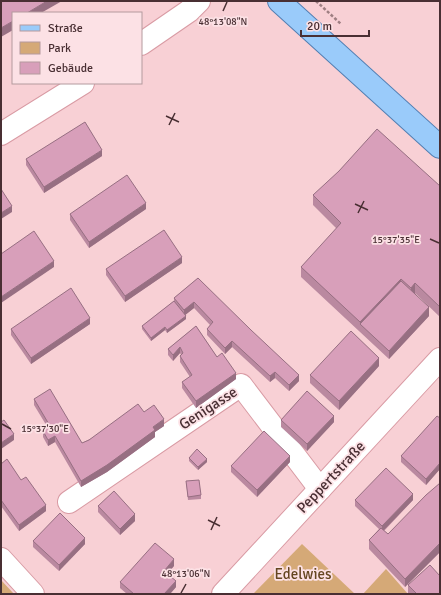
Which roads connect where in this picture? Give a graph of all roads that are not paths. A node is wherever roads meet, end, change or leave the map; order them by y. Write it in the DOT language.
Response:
graph roads {
  1 [pos="199,1"];
  2 [pos="279,1"];
  3 [pos="142,43"];
  4 [pos="81,84"];
  5 [pos="3,127"];
  6 [pos="440,147"];
  7 [pos="440,359"];
  8 [pos="320,489"];
  9 [pos="68,502"];
  10 [pos="1,559"];
  11 [pos="33,594"];
  12 [pos="223,594"];
  1 -- 3 [label="street"];
  2 -- 6 [label="main road"];
  4 -- 5 [label="street"];
  7 -- 8 [label="street, Peppertstraße"];
  8 -- 9 [label="street, Genigasse"];
  8 -- 12 [label="street, Peppertstraße"];
  10 -- 11 [label="street"];
}
